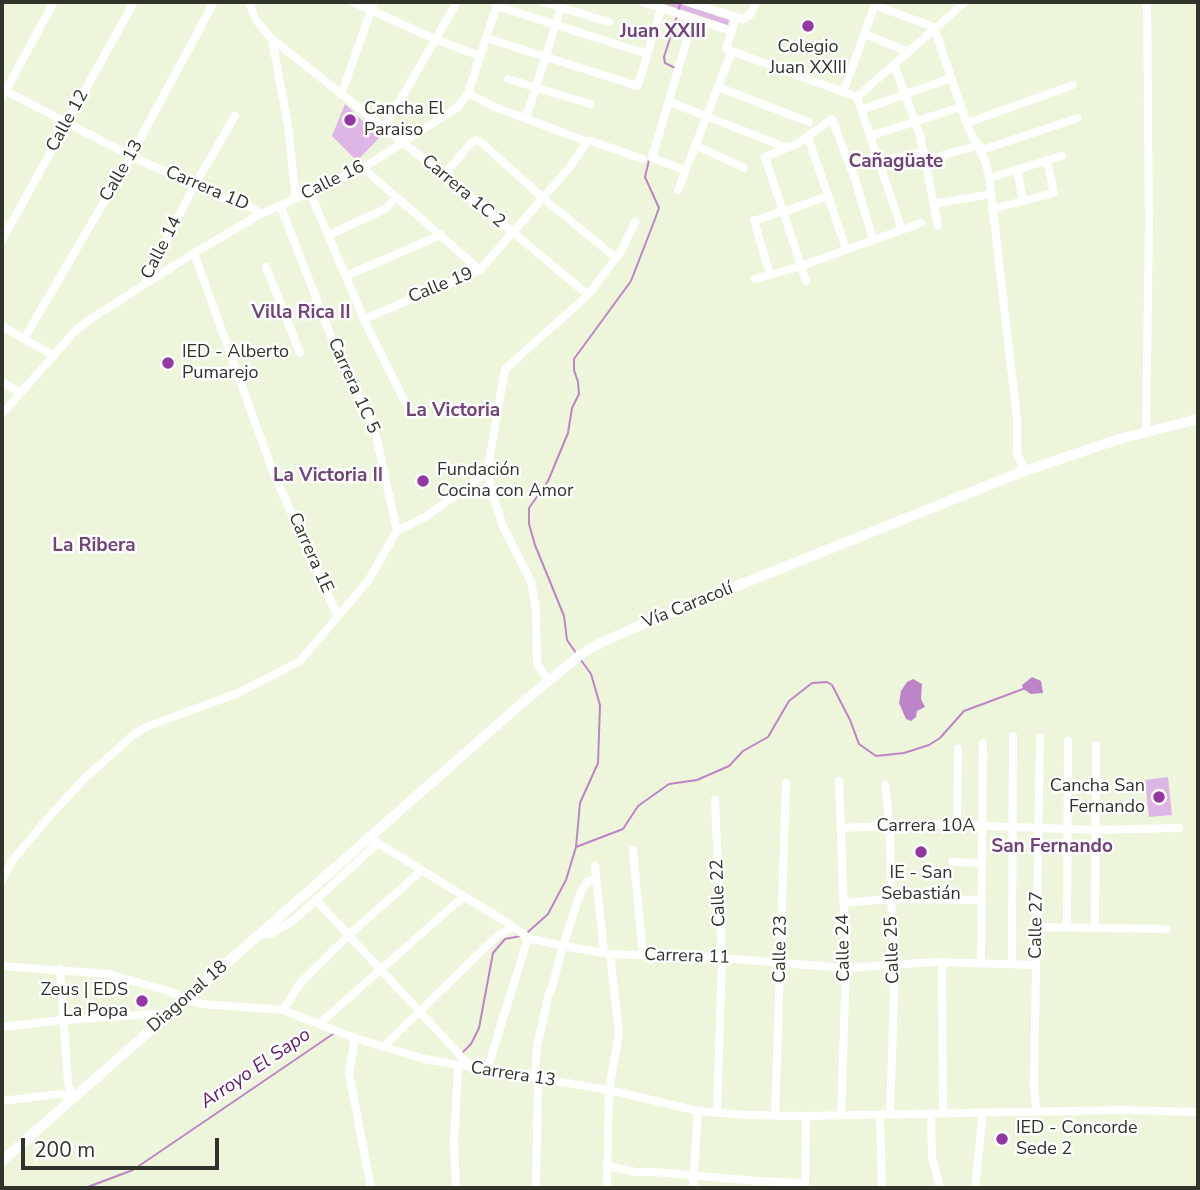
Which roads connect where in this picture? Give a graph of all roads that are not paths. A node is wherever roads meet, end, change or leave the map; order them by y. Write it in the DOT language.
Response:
graph roads {
  1 [pos="54,2"];
  2 [pos="134,2"];
  3 [pos="214,2"];
  4 [pos="247,2"];
  5 [pos="255,2"];
  6 [pos="353,2"];
  7 [pos="457,2"];
  8 [pos="543,2"];
  9 [pos="642,2"];
  10 [pos="687,2"];
  11 [pos="757,2"];
  12 [pos="964,2"];
  13 [pos="1147,2"];
  14 [pos="498,4"];
  15 [pos="875,4"];
  16 [pos="372,5"];
  17 [pos="561,8"];
  18 [pos="662,8"];
  19 [pos="736,18"];
  20 [pos="693,19"];
  21 [pos="608,22"];
  22 [pos="555,27"];
  23 [pos="934,27"];
  24 [pos="731,31"];
  25 [pos="864,34"];
  26 [pos="486,38"];
  27 [pos="272,39"];
  28 [pos="437,40"];
  29 [pos="729,50"];
  30 [pos="907,51"];
  31 [pos="647,54"];
  32 [pos="544,55"];
  33 [pos="480,56"];
  34 [pos="894,64"];
  35 [pos="951,78"];
  36 [pos="508,79"];
  37 [pos="1073,85"];
  38 [pos="536,87"];
  39 [pos="718,87"];
  40 [pos="843,92"];
  41 [pos="3,93"];
  42 [pos="468,93"];
  43 [pos="905,94"];
  44 [pos="341,95"];
  45 [pos="857,97"];
  46 [pos="670,102"];
  47 [pos="590,104"];
  48 [pos="961,107"];
  49 [pos="861,110"];
  50 [pos="235,116"];
  51 [pos="706,117"];
  52 [pos="526,118"];
  53 [pos="1077,118"];
  54 [pos="809,122"];
  55 [pos="916,122"];
  56 [pos="967,122"];
  57 [pos="67,124"];
  58 [pos="384,128"];
  59 [pos="870,136"];
  60 [pos="808,137"];
  61 [pos="402,142"];
  62 [pos="587,142"];
  63 [pos="695,145"];
  64 [pos="787,148"];
  65 [pos="980,148"];
  66 [pos="131,156"];
  67 [pos="925,156"];
  68 [pos="1062,156"];
  69 [pos="648,159"];
  70 [pos="1047,160"];
  71 [pos="879,162"];
  72 [pos="744,167"];
  73 [pos="363,168"];
  74 [pos="1017,169"];
  75 [pos="685,170"];
  76 [pos="444,175"];
  77 [pos="989,178"];
  78 [pos="194,186"];
  79 [pos="678,190"];
  80 [pos="310,192"];
  81 [pos="991,194"];
  82 [pos="828,196"];
  83 [pos="397,197"];
  84 [pos="543,198"];
  85 [pos="296,199"];
  86 [pos="1023,201"];
  87 [pos="934,204"];
  88 [pos="280,205"];
  89 [pos="992,209"];
  90 [pos="783,212"];
  91 [pos="261,214"];
  92 [pos="635,222"];
  93 [pos="920,223"];
  94 [pos="938,226"];
  95 [pos="902,230"];
  96 [pos="512,233"];
  97 [pos="329,234"];
  98 [pos="441,235"];
  99 [pos="2,240"];
  100 [pos="873,240"];
  101 [pos="846,249"];
  102 [pos="194,253"];
  103 [pos="617,258"];
  104 [pos="801,266"];
  105 [pos="266,267"];
  106 [pos="480,270"];
  107 [pos="770,275"];
  108 [pos="346,276"];
  109 [pos="755,279"];
  110 [pos="806,281"];
  111 [pos="144,286"];
  112 [pos="588,295"];
  113 [pos="364,319"];
  114 [pos="2,326"];
  115 [pos="25,337"];
  116 [pos="300,354"];
  117 [pos="54,356"];
  118 [pos="2,382"];
  119 [pos="20,392"];
  120 [pos="406,404"];
  121 [pos="2,414"];
  122 [pos="1198,419"];
  123 [pos="1146,432"];
  124 [pos="488,467"];
  125 [pos="1024,471"];
  126 [pos="397,531"];
  127 [pos="338,617"];
  128 [pos="548,680"];
  129 [pos="1013,736"];
  130 [pos="1040,737"];
  131 [pos="1068,741"];
  132 [pos="983,743"];
  133 [pos="1096,745"];
  134 [pos="958,749"];
  135 [pos="839,782"];
  136 [pos="786,783"];
  137 [pos="886,785"];
  138 [pos="715,800"];
  139 [pos="890,826"];
  140 [pos="957,826"];
  141 [pos="983,827"];
  142 [pos="1012,827"];
  143 [pos="841,828"];
  144 [pos="1039,828"];
  145 [pos="1179,828"];
  146 [pos="1068,829"];
  147 [pos="1096,830"];
  148 [pos="369,836"];
  149 [pos="378,843"];
  150 [pos="633,850"];
  151 [pos="952,862"];
  152 [pos="982,863"];
  153 [pos="595,866"];
  154 [pos="422,870"];
  155 [pos="596,879"];
  156 [pos="2,880"];
  157 [pos="463,897"];
  158 [pos="891,899"];
  159 [pos="316,900"];
  160 [pos="982,900"];
  161 [pos="843,902"];
  162 [pos="514,927"];
  163 [pos="1037,927"];
  164 [pos="1067,927"];
  165 [pos="1095,928"];
  166 [pos="1167,929"];
  167 [pos="258,935"];
  168 [pos="349,935"];
  169 [pos="526,936"];
  170 [pos="563,946"];
  171 [pos="607,954"];
  172 [pos="643,955"];
  173 [pos="722,958"];
  174 [pos="942,962"];
  175 [pos="981,962"];
  176 [pos="781,963"];
  177 [pos="1012,963"];
  178 [pos="895,964"];
  179 [pos="1036,965"];
  180 [pos="2,966"];
  181 [pos="846,968"];
  182 [pos="60,969"];
  183 [pos="382,971"];
  184 [pos="185,1000"];
  185 [pos="283,1010"];
  186 [pos="421,1012"];
  187 [pos="169,1013"];
  188 [pos="63,1020"];
  189 [pos="320,1024"];
  190 [pos="2,1027"];
  191 [pos="355,1038"];
  192 [pos="383,1047"];
  193 [pos="458,1066"];
  194 [pos="472,1068"];
  195 [pos="487,1070"];
  196 [pos="536,1078"];
  197 [pos="609,1090"];
  198 [pos="72,1096"];
  199 [pos="2,1101"];
  200 [pos="698,1111"];
  201 [pos="983,1112"];
  202 [pos="1036,1112"];
  203 [pos="1198,1112"];
  204 [pos="717,1113"];
  205 [pos="931,1113"];
  206 [pos="943,1113"];
  207 [pos="885,1114"];
  208 [pos="841,1115"];
  209 [pos="775,1116"];
  210 [pos="806,1116"];
  211 [pos="2,1161"];
  212 [pos="607,1166"];
  213 [pos="693,1175"];
  214 [pos="805,1185"];
  215 [pos="371,1188"];
  216 [pos="456,1188"];
  217 [pos="536,1188"];
  218 [pos="607,1188"];
  219 [pos="693,1188"];
  220 [pos="882,1188"];
  221 [pos="940,1188"];
  222 [pos="975,1188"];
  1 -- 41 [label="street"];
  2 -- 57 [label="street, Calle 12"];
  3 -- 66 [label="street, Calle 13"];
  4 -- 5 [label="street"];
  4 -- 27 [label="street, Carrera 1C 2"];
  6 -- 16 [label="street"];
  7 -- 28 [label="street"];
  8 -- 17 [label="street"];
  9 -- 18 [label="street"];
  10 -- 19 [label="street"];
  11 -- 19 [label="street"];
  12 -- 23 [label="street"];
  13 -- 123 [label="street"];
  14 -- 22 [label="street"];
  14 -- 26 [label="street, Calle 16"];
  15 -- 23 [label="street"];
  15 -- 25 [label="street"];
  16 -- 28 [label="street"];
  16 -- 44 [label="street"];
  17 -- 21 [label="street"];
  17 -- 22 [label="street"];
  18 -- 20 [label="street"];
  18 -- 31 [label="street"];
  19 -- 24 [label="street"];
  20 -- 24 [label="street"];
  20 -- 46 [label="street"];
  22 -- 31 [label="street"];
  22 -- 32 [label="street"];
  23 -- 30 [label="street"];
  23 -- 35 [label="street"];
  24 -- 29 [label="street"];
  25 -- 30 [label="street"];
  25 -- 40 [label="street"];
  26 -- 32 [label="street"];
  26 -- 33 [label="street, Calle 16"];
  27 -- 44 [label="street, Carrera 1C 2"];
  27 -- 85 [label="street"];
  28 -- 33 [label="street"];
  28 -- 58 [label="street"];
  29 -- 39 [label="street"];
  29 -- 40 [label="street"];
  30 -- 34 [label="street"];
  31 -- 32 [label="street"];
  32 -- 38 [label="street"];
  33 -- 42 [label="street, Calle 16"];
  34 -- 43 [label="street"];
  34 -- 45 [label="street"];
  35 -- 43 [label="street"];
  35 -- 48 [label="street"];
  36 -- 38 [label="street"];
  37 -- 56 [label="street"];
  38 -- 47 [label="street"];
  38 -- 52 [label="street"];
  39 -- 51 [label="street"];
  39 -- 54 [label="street"];
  40 -- 45 [label="street"];
  41 -- 57 [label="street, Carrera 1D"];
  42 -- 52 [label="street"];
  42 -- 61 [label="street, Calle 16"];
  43 -- 49 [label="street"];
  43 -- 55 [label="street"];
  44 -- 58 [label="street, Carrera 1C 2"];
  45 -- 49 [label="street"];
  46 -- 51 [label="street"];
  46 -- 69 [label="street"];
  48 -- 55 [label="street"];
  48 -- 56 [label="street"];
  49 -- 59 [label="street"];
  50 -- 78 [label="street, Calle 14"];
  51 -- 63 [label="street"];
  51 -- 64 [label="street"];
  52 -- 62 [label="street"];
  53 -- 65 [label="street"];
  55 -- 59 [label="street"];
  55 -- 67 [label="street"];
  56 -- 65 [label="street"];
  57 -- 66 [label="street, Carrera 1D"];
  57 -- 99 [label="street, Calle 12"];
  58 -- 61 [label="street, Carrera 1C 2"];
  59 -- 71 [label="street"];
  60 -- 64 [label="street"];
  60 -- 82 [label="street"];
  60 -- 100 [label="street"];
  61 -- 73 [label="street, Calle 16"];
  61 -- 76 [label="street, Carrera 1C 2"];
  62 -- 69 [label="street"];
  62 -- 84 [label="street, Calle 19"];
  63 -- 72 [label="street"];
  63 -- 75 [label="street"];
  64 -- 90 [label="street"];
  65 -- 67 [label="street"];
  65 -- 77 [label="street"];
  66 -- 78 [label="street, Carrera 1D"];
  66 -- 115 [label="street, Calle 13"];
  67 -- 71 [label="street"];
  67 -- 87 [label="street"];
  68 -- 70 [label="street"];
  69 -- 75 [label="street"];
  70 -- 74 [label="street"];
  70 -- 86 [label="street"];
  71 -- 95 [label="street"];
  73 -- 80 [label="street, Calle 16"];
  73 -- 83 [label="street"];
  74 -- 77 [label="street"];
  74 -- 86 [label="street"];
  75 -- 79 [label="street"];
  76 -- 84 [label="street"];
  76 -- 96 [label="street, Carrera 1C 2"];
  77 -- 81 [label="street"];
  78 -- 91 [label="street, Carrera 1D"];
  78 -- 111 [label="street, Calle 14"];
  80 -- 85 [label="street, Calle 16"];
  80 -- 97 [label="street"];
  81 -- 87 [label="street"];
  81 -- 89 [label="street"];
  82 -- 90 [label="street"];
  82 -- 101 [label="street"];
  83 -- 97 [label="street"];
  83 -- 98 [label="street"];
  84 -- 96 [label="street, Calle 19"];
  84 -- 103 [label="street"];
  85 -- 88 [label="street, Calle 16"];
  86 -- 89 [label="street"];
  87 -- 94 [label="street"];
  88 -- 91 [label="street, Calle 16"];
  88 -- 126 [label="street, Carrera 1C 5"];
  89 -- 125 [label="street"];
  90 -- 104 [label="street"];
  90 -- 107 [label="street"];
  91 -- 102 [label="street, Calle 16"];
  92 -- 103 [label="street"];
  93 -- 95 [label="street"];
  95 -- 100 [label="street"];
  96 -- 106 [label="street, Calle 19"];
  96 -- 112 [label="street, Carrera 1C 2"];
  97 -- 108 [label="street"];
  98 -- 106 [label="street"];
  98 -- 108 [label="street"];
  100 -- 101 [label="street"];
  101 -- 104 [label="street"];
  102 -- 111 [label="street, Calle 16"];
  102 -- 127 [label="street, Carrera 1E"];
  103 -- 112 [label="street"];
  104 -- 107 [label="street"];
  104 -- 110 [label="street"];
  105 -- 116 [label="street"];
  106 -- 113 [label="street, Calle 19"];
  107 -- 109 [label="street"];
  108 -- 113 [label="street"];
  111 -- 117 [label="street, Calle 14"];
  112 -- 124 [label="street"];
  113 -- 120 [label="street"];
  114 -- 115 [label="street"];
  115 -- 117 [label="street"];
  117 -- 119 [label="street, Calle 14"];
  118 -- 119 [label="street"];
  119 -- 121 [label="street, Calle 14"];
  122 -- 123 [label="main road, Vía Caracolí"];
  123 -- 125 [label="main road, Vía Caracolí"];
  124 -- 126 [label="street"];
  124 -- 128 [label="street"];
  125 -- 128 [label="main road, Vía Caracolí"];
  126 -- 127 [label="street"];
  127 -- 156 [label="street"];
  128 -- 148 [label="main road, Vía Caracolí"];
  129 -- 142 [label="street"];
  130 -- 144 [label="street, Calle 27"];
  131 -- 146 [label="street"];
  132 -- 141 [label="street"];
  133 -- 147 [label="street"];
  134 -- 140 [label="street"];
  135 -- 143 [label="street, Calle 24"];
  136 -- 176 [label="street, Calle 23"];
  137 -- 139 [label="street, Calle 25"];
  138 -- 173 [label="street, Calle 22"];
  139 -- 140 [label="street, Carrera 10A"];
  139 -- 143 [label="street, Carrera 10A"];
  139 -- 158 [label="street, Calle 25"];
  140 -- 141 [label="street, Carrera 10A"];
  141 -- 142 [label="street, Carrera 10A"];
  141 -- 152 [label="street"];
  142 -- 144 [label="street, Carrera 10A"];
  142 -- 177 [label="street"];
  143 -- 161 [label="street, Calle 24"];
  144 -- 146 [label="street, Carrera 10A"];
  144 -- 163 [label="street, Calle 27"];
  145 -- 147 [label="street, Carrera 10A"];
  146 -- 147 [label="street, Carrera 10A"];
  146 -- 164 [label="street"];
  147 -- 165 [label="street"];
  148 -- 149 [label="street, Carrera 11"];
  148 -- 167 [label="main road, Vía Caracolí"];
  149 -- 154 [label="street, Carrera 11"];
  149 -- 159 [label="street, Diagonal 18"];
  150 -- 172 [label="street"];
  151 -- 152 [label="street"];
  152 -- 160 [label="street"];
  153 -- 155 [label="street"];
  154 -- 157 [label="street, Carrera 11"];
  154 -- 168 [label="street"];
  155 -- 170 [label="street"];
  155 -- 171 [label="street"];
  157 -- 162 [label="street, Carrera 11"];
  157 -- 183 [label="street"];
  158 -- 160 [label="street"];
  158 -- 161 [label="street"];
  158 -- 178 [label="street, Calle 25"];
  159 -- 167 [label="street, Diagonal 18"];
  159 -- 168 [label="street"];
  160 -- 175 [label="street"];
  161 -- 181 [label="street, Calle 24"];
  162 -- 169 [label="street, Carrera 11"];
  162 -- 186 [label="street"];
  163 -- 164 [label="street"];
  163 -- 179 [label="street, Calle 27"];
  164 -- 165 [label="street"];
  165 -- 166 [label="street"];
  167 -- 184 [label="main road, Diagonal 18"];
  168 -- 183 [label="street"];
  168 -- 185 [label="street"];
  169 -- 170 [label="street, Carrera 11"];
  169 -- 195 [label="street"];
  170 -- 171 [label="street, Carrera 11"];
  170 -- 196 [label="street"];
  171 -- 172 [label="street, Carrera 11"];
  171 -- 197 [label="street"];
  172 -- 173 [label="street, Carrera 11"];
  173 -- 176 [label="street, Carrera 11"];
  173 -- 204 [label="street, Calle 22"];
  174 -- 175 [label="street, Carrera 11"];
  174 -- 178 [label="street, Carrera 11"];
  174 -- 206 [label="street"];
  175 -- 177 [label="street, Carrera 11"];
  176 -- 181 [label="street, Carrera 11"];
  176 -- 209 [label="street, Calle 23"];
  177 -- 179 [label="street, Carrera 11"];
  178 -- 181 [label="street, Carrera 11"];
  178 -- 207 [label="street, Calle 25"];
  179 -- 202 [label="street, Calle 27"];
  180 -- 182 [label="street, Carrera 13"];
  181 -- 208 [label="street, Calle 24"];
  182 -- 184 [label="street, Carrera 13"];
  182 -- 188 [label="street"];
  183 -- 186 [label="street"];
  183 -- 189 [label="street"];
  184 -- 185 [label="street, Carrera 13"];
  184 -- 187 [label="main road, Diagonal 18"];
  185 -- 189 [label="street, Carrera 13"];
  186 -- 192 [label="street"];
  186 -- 194 [label="street"];
  187 -- 188 [label="street"];
  187 -- 198 [label="main road, Diagonal 18"];
  188 -- 190 [label="street"];
  188 -- 198 [label="street"];
  189 -- 191 [label="street, Carrera 13"];
  191 -- 192 [label="street, Carrera 13"];
  191 -- 215 [label="street"];
  192 -- 193 [label="street, Carrera 13"];
  193 -- 194 [label="street, Carrera 13"];
  193 -- 216 [label="street"];
  194 -- 195 [label="street, Carrera 13"];
  195 -- 196 [label="street, Carrera 13"];
  196 -- 197 [label="street, Carrera 13"];
  196 -- 217 [label="street"];
  197 -- 200 [label="street, Carrera 13"];
  197 -- 212 [label="street"];
  198 -- 199 [label="street"];
  198 -- 211 [label="main road, Diagonal 18"];
  200 -- 204 [label="street, Carrera 13"];
  200 -- 213 [label="street"];
  201 -- 202 [label="street, Carrera 13"];
  201 -- 206 [label="street, Carrera 13"];
  201 -- 222 [label="street"];
  202 -- 203 [label="street, Carrera 13"];
  204 -- 209 [label="street, Carrera 13"];
  205 -- 206 [label="street, Carrera 13"];
  205 -- 207 [label="street, Carrera 13"];
  205 -- 221 [label="street"];
  207 -- 208 [label="street, Carrera 13"];
  207 -- 220 [label="street, Calle 25"];
  208 -- 210 [label="street, Carrera 13"];
  209 -- 210 [label="street, Carrera 13"];
  210 -- 214 [label="street"];
  212 -- 213 [label="street"];
  212 -- 218 [label="street"];
  213 -- 214 [label="street"];
  213 -- 219 [label="street"];
}
